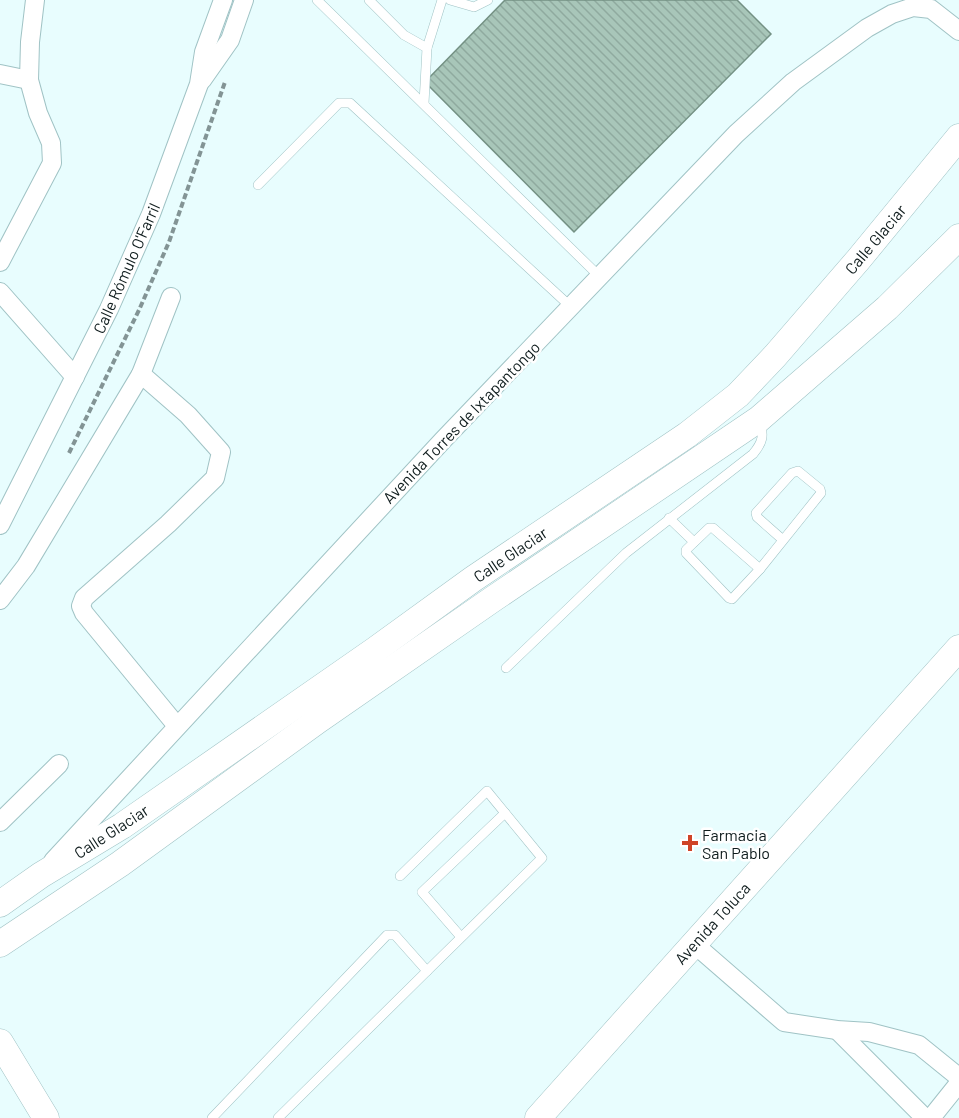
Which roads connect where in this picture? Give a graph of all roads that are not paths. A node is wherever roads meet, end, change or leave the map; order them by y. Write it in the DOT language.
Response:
graph roads {
  1 [pos="35,0"];
  2 [pos="223,0"];
  3 [pos="244,0"];
  4 [pos="317,0"];
  5 [pos="369,0"];
  6 [pos="442,0"];
  7 [pos="450,0"];
  8 [pos="488,0"];
  9 [pos="959,31"];
  10 [pos="428,48"];
  11 [pos="0,74"];
  12 [pos="29,80"];
  13 [pos="199,84"];
  14 [pos="424,103"];
  15 [pos="959,137"];
  16 [pos="258,185"];
  17 [pos="959,237"];
  18 [pos="0,262"];
  19 [pos="599,276"];
  20 [pos="0,291"];
  21 [pos="171,297"];
  22 [pos="572,307"];
  23 [pos="141,374"];
  24 [pos="75,377"];
  25 [pos="759,419"];
  26 [pos="687,435"];
  27 [pos="702,458"];
  28 [pos="669,518"];
  29 [pos="0,525"];
  30 [pos="783,540"];
  31 [pos="694,542"];
  32 [pos="760,568"];
  33 [pos="0,600"];
  34 [pos="959,648"];
  35 [pos="506,668"];
  36 [pos="177,726"];
  37 [pos="59,764"];
  38 [pos="505,813"];
  39 [pos="0,822"];
  40 [pos="41,875"];
  41 [pos="400,876"];
  42 [pos="0,904"];
  43 [pos="461,937"];
  44 [pos="693,943"];
  45 [pos="0,944"];
  46 [pos="428,971"];
  47 [pos="837,1030"];
  48 [pos="0,1042"];
  49 [pos="959,1082"];
  50 [pos="46,1118"];
  51 [pos="212,1118"];
  52 [pos="278,1118"];
  53 [pos="538,1118"];
  54 [pos="925,1118"];
  55 [pos="931,1118"];
  1 -- 12 [label="street"];
  2 -- 13 [label="street, Calle Rómulo O'Farril"];
  3 -- 13 [label="street"];
  4 -- 14 [label="lane"];
  5 -- 10 [label="lane"];
  6 -- 10 [label="lane"];
  7 -- 8 [label="lane"];
  9 -- 19 [label="street, Avenida Torres de Ixtapantongo"];
  10 -- 14 [label="lane"];
  11 -- 12 [label="street"];
  12 -- 18 [label="street"];
  13 -- 24 [label="street, Calle Rómulo O'Farril"];
  14 -- 19 [label="lane"];
  15 -- 26 [label="street, Calle Glaciar"];
  16 -- 22 [label="lane"];
  17 -- 25 [label="street, Calle Glaciar"];
  19 -- 22 [label="street, Avenida Torres de Ixtapantongo"];
  20 -- 24 [label="street"];
  21 -- 23 [label="street"];
  22 -- 36 [label="street, Avenida Torres de Ixtapantongo"];
  23 -- 33 [label="street"];
  23 -- 36 [label="street"];
  24 -- 29 [label="street, Calle Rómulo O'Farril"];
  25 -- 27 [label="street, Calle Glaciar"];
  25 -- 28 [label="lane"];
  26 -- 27 [label="street"];
  26 -- 40 [label="street, Calle Glaciar"];
  27 -- 45 [label="street, Calle Glaciar"];
  28 -- 31 [label="lane"];
  28 -- 35 [label="lane"];
  30 -- 30 [label="lane"];
  30 -- 32 [label="lane"];
  31 -- 32 [label="lane"];
  31 -- 32 [label="lane"];
  34 -- 44 [label="street, Avenida Toluca"];
  36 -- 40 [label="street, Avenida Torres de Ixtapantongo"];
  37 -- 39 [label="street"];
  38 -- 41 [label="lane"];
  38 -- 43 [label="lane"];
  38 -- 43 [label="lane"];
  40 -- 42 [label="street, Calle Glaciar"];
  43 -- 46 [label="lane"];
  44 -- 47 [label="street"];
  44 -- 53 [label="street, Avenida Toluca"];
  46 -- 51 [label="lane"];
  46 -- 52 [label="lane"];
  47 -- 49 [label="street"];
  47 -- 54 [label="street"];
  48 -- 50 [label="street"];
  49 -- 55 [label="street"];
}
